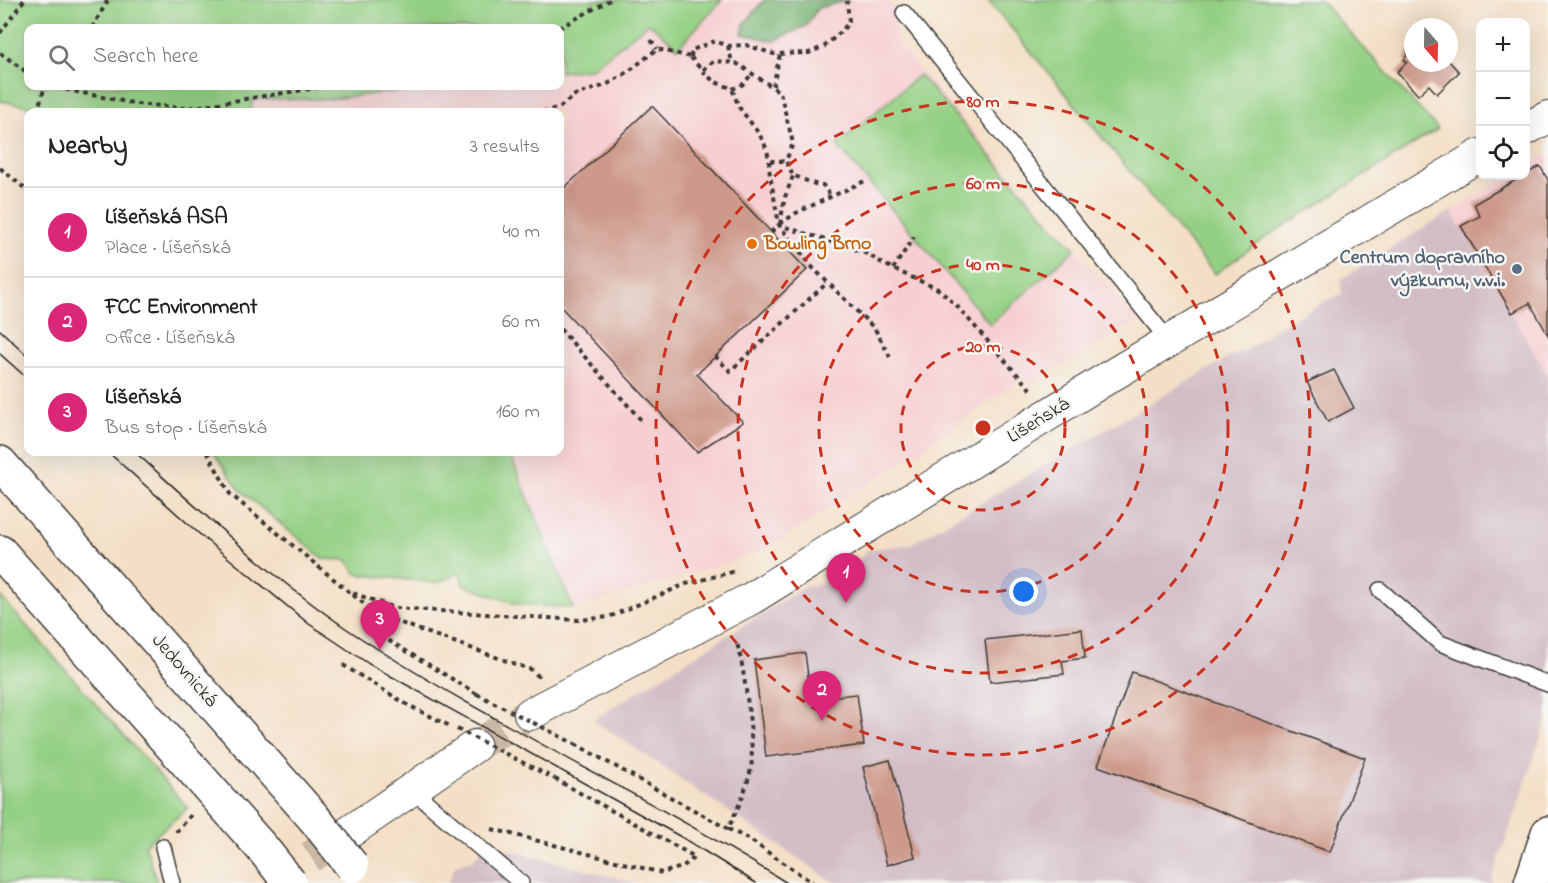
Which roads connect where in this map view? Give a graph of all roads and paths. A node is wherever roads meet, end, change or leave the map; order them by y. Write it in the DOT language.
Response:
graph roads {
  1 [pos="24,0"];
  2 [pos="108,0"];
  3 [pos="610,0"];
  4 [pos="847,1"];
  5 [pos="904,13"];
  6 [pos="94,24"];
  7 [pos="564,25"];
  8 [pos="0,33"];
  9 [pos="651,40"];
  10 [pos="728,45"];
  11 [pos="657,49"];
  12 [pos="780,54"];
  13 [pos="2,55"];
  14 [pos="691,57"];
  15 [pos="0,60"];
  16 [pos="732,62"];
  17 [pos="24,70"];
  18 [pos="704,70"];
  19 [pos="752,74"];
  20 [pos="773,86"];
  21 [pos="732,89"];
  22 [pos="45,90"];
  23 [pos="74,90"];
  24 [pos="304,90"];
  25 [pos="38,108"];
  26 [pos="187,108"];
  27 [pos="187,108"];
  28 [pos="556,108"];
  29 [pos="1548,117"];
  30 [pos="1530,127"];
  31 [pos="1476,158"];
  32 [pos="770,161"];
  33 [pos="786,161"];
  34 [pos="0,168"];
  35 [pos="794,176"];
  36 [pos="867,180"];
  37 [pos="24,188"];
  38 [pos="831,197"];
  39 [pos="780,225"];
  40 [pos="771,232"];
  41 [pos="915,237"];
  42 [pos="893,269"];
  43 [pos="827,283"];
  44 [pos="564,333"];
  45 [pos="1169,341"];
  46 [pos="715,356"];
  47 [pos="892,361"];
  48 [pos="1036,395"];
  49 [pos="641,420"];
  50 [pos="209,456"];
  51 [pos="0,463"];
  52 [pos="0,552"];
  53 [pos="767,588"];
  54 [pos="1380,590"];
  55 [pos="353,593"];
  56 [pos="386,621"];
  57 [pos="737,644"];
  58 [pos="343,664"];
  59 [pos="1548,684"];
  60 [pos="542,707"];
  61 [pos="466,738"];
  62 [pos="411,789"];
  63 [pos="196,810"];
  64 [pos="728,829"];
  65 [pos="459,830"];
  66 [pos="348,833"];
  67 [pos="1548,833"];
  68 [pos="163,847"];
  69 [pos="358,874"];
  70 [pos="172,883"];
  71 [pos="290,883"];
  72 [pos="521,883"];
  73 [pos="813,883"];
  74 [pos="1531,883"];
  1 -- 8 [label="path"];
  2 -- 6 [label="path"];
  3 -- 7 [label="path"];
  4 -- 12 [label="path"];
  5 -- 45 [label="lane"];
  9 -- 11 [label="path"];
  10 -- 12 [label="path"];
  10 -- 14 [label="path"];
  10 -- 16 [label="path"];
  11 -- 14 [label="path"];
  11 -- 28 [label="path"];
  12 -- 20 [label="path"];
  13 -- 15 [label="path"];
  13 -- 17 [label="path"];
  14 -- 18 [label="path"];
  16 -- 18 [label="path"];
  16 -- 19 [label="path"];
  18 -- 21 [label="path"];
  19 -- 20 [label="path"];
  19 -- 21 [label="path"];
  20 -- 33 [label="path"];
  21 -- 32 [label="path"];
  22 -- 25 [label="path"];
  23 -- 26 [label="path"];
  24 -- 27 [label="path"];
  29 -- 30 [label="street"];
  31 -- 45 [label="street, Líšeňská"];
  32 -- 33 [label="path"];
  32 -- 39 [label="path"];
  33 -- 35 [label="path"];
  34 -- 37 [label="path"];
  35 -- 38 [label="path"];
  35 -- 39 [label="path"];
  36 -- 38 [label="path"];
  38 -- 39 [label="path"];
  39 -- 40 [label="path"];
  39 -- 42 [label="path"];
  39 -- 43 [label="path"];
  41 -- 42 [label="path"];
  42 -- 48 [label="path"];
  43 -- 46 [label="path"];
  43 -- 47 [label="path"];
  44 -- 49 [label="path"];
  45 -- 53 [label="street, Líšeňská"];
  50 -- 55 [label="path"];
  51 -- 69 [label="main road, Jedovnická, bridge"];
  52 -- 71 [label="main road, bridge"];
  53 -- 55 [label="path"];
  53 -- 60 [label="street, Líšeňská"];
  54 -- 59 [label="lane"];
  55 -- 56 [label="path"];
  56 -- 60 [label="path"];
  56 -- 64 [label="path, bridge"];
  57 -- 64 [label="path"];
  58 -- 61 [label="path"];
  61 -- 62 [label="street"];
  61 -- 65 [label="path, bridge"];
  62 -- 65 [label="lane"];
  62 -- 66 [label="street"];
  63 -- 68 [label="path"];
  64 -- 73 [label="path"];
  65 -- 72 [label="lane"];
  67 -- 74 [label="main road"];
  68 -- 70 [label="lane"];
}
